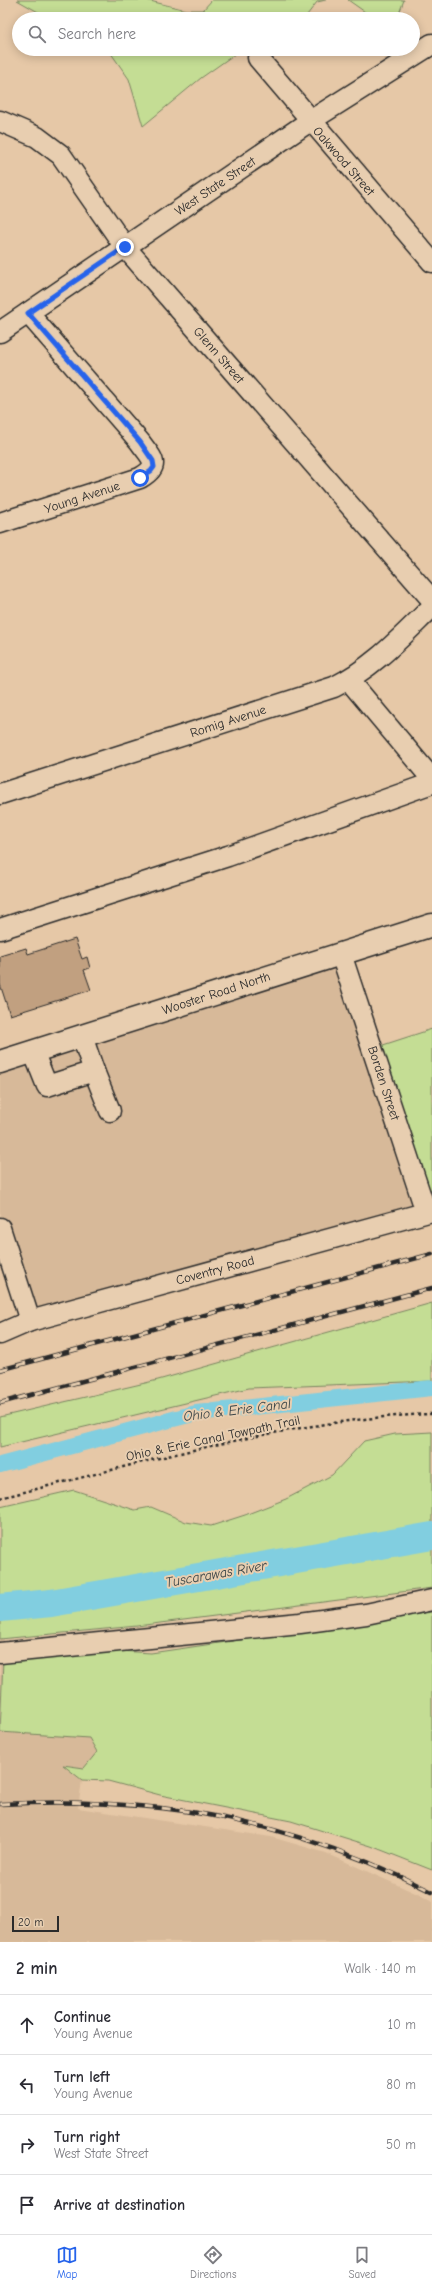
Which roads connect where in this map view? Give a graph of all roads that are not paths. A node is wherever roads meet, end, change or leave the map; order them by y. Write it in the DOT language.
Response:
graph roads {
  1 [pos="432,44"];
  2 [pos="420,52"];
  3 [pos="413,56"];
  4 [pos="258,58"];
  5 [pos="0,121"];
  6 [pos="310,121"];
  7 [pos="125,247"];
  8 [pos="432,262"];
  9 [pos="28,313"];
  10 [pos="0,332"];
  11 [pos="0,524"];
  12 [pos="432,600"];
  13 [pos="432,607"];
  14 [pos="349,680"];
  15 [pos="432,779"];
  16 [pos="432,783"];
  17 [pos="0,794"];
  18 [pos="432,925"];
  19 [pos="0,929"];
  20 [pos="341,954"];
  21 [pos="82,1036"];
  22 [pos="33,1051"];
  23 [pos="0,1062"];
  24 [pos="94,1071"];
  25 [pos="110,1111"];
  26 [pos="429,1212"];
  27 [pos="0,1228"];
  28 [pos="30,1321"];
  29 [pos="0,1334"];
  30 [pos="432,1600"];
  31 [pos="0,1653"];
  1 -- 2 [label="street, West State Street"];
  3 -- 6 [label="street, West State Street"];
  4 -- 6 [label="street, Oakwood Street"];
  5 -- 7 [label="street, Glenn Street"];
  6 -- 7 [label="street, West State Street"];
  6 -- 8 [label="street, Oakwood Street"];
  7 -- 9 [label="street, West State Street"];
  7 -- 12 [label="street, Glenn Street"];
  9 -- 10 [label="street, West State Street"];
  9 -- 11 [label="street, Young Avenue"];
  13 -- 14 [label="street, Romig Avenue"];
  14 -- 15 [label="street"];
  14 -- 17 [label="street, Romig Avenue"];
  16 -- 19 [label="street"];
  18 -- 20 [label="main road, Wooster Road North"];
  20 -- 21 [label="main road, Wooster Road North"];
  20 -- 26 [label="street, Borden Street"];
  21 -- 22 [label="main road, Wooster Road North"];
  21 -- 24 [label="street"];
  22 -- 23 [label="main road, Wooster Road North"];
  22 -- 24 [label="street"];
  24 -- 25 [label="street"];
  26 -- 28 [label="street, Coventry Road"];
  27 -- 28 [label="street"];
  28 -- 29 [label="street, Coventry Road"];
  30 -- 31 [label="street"];
}
